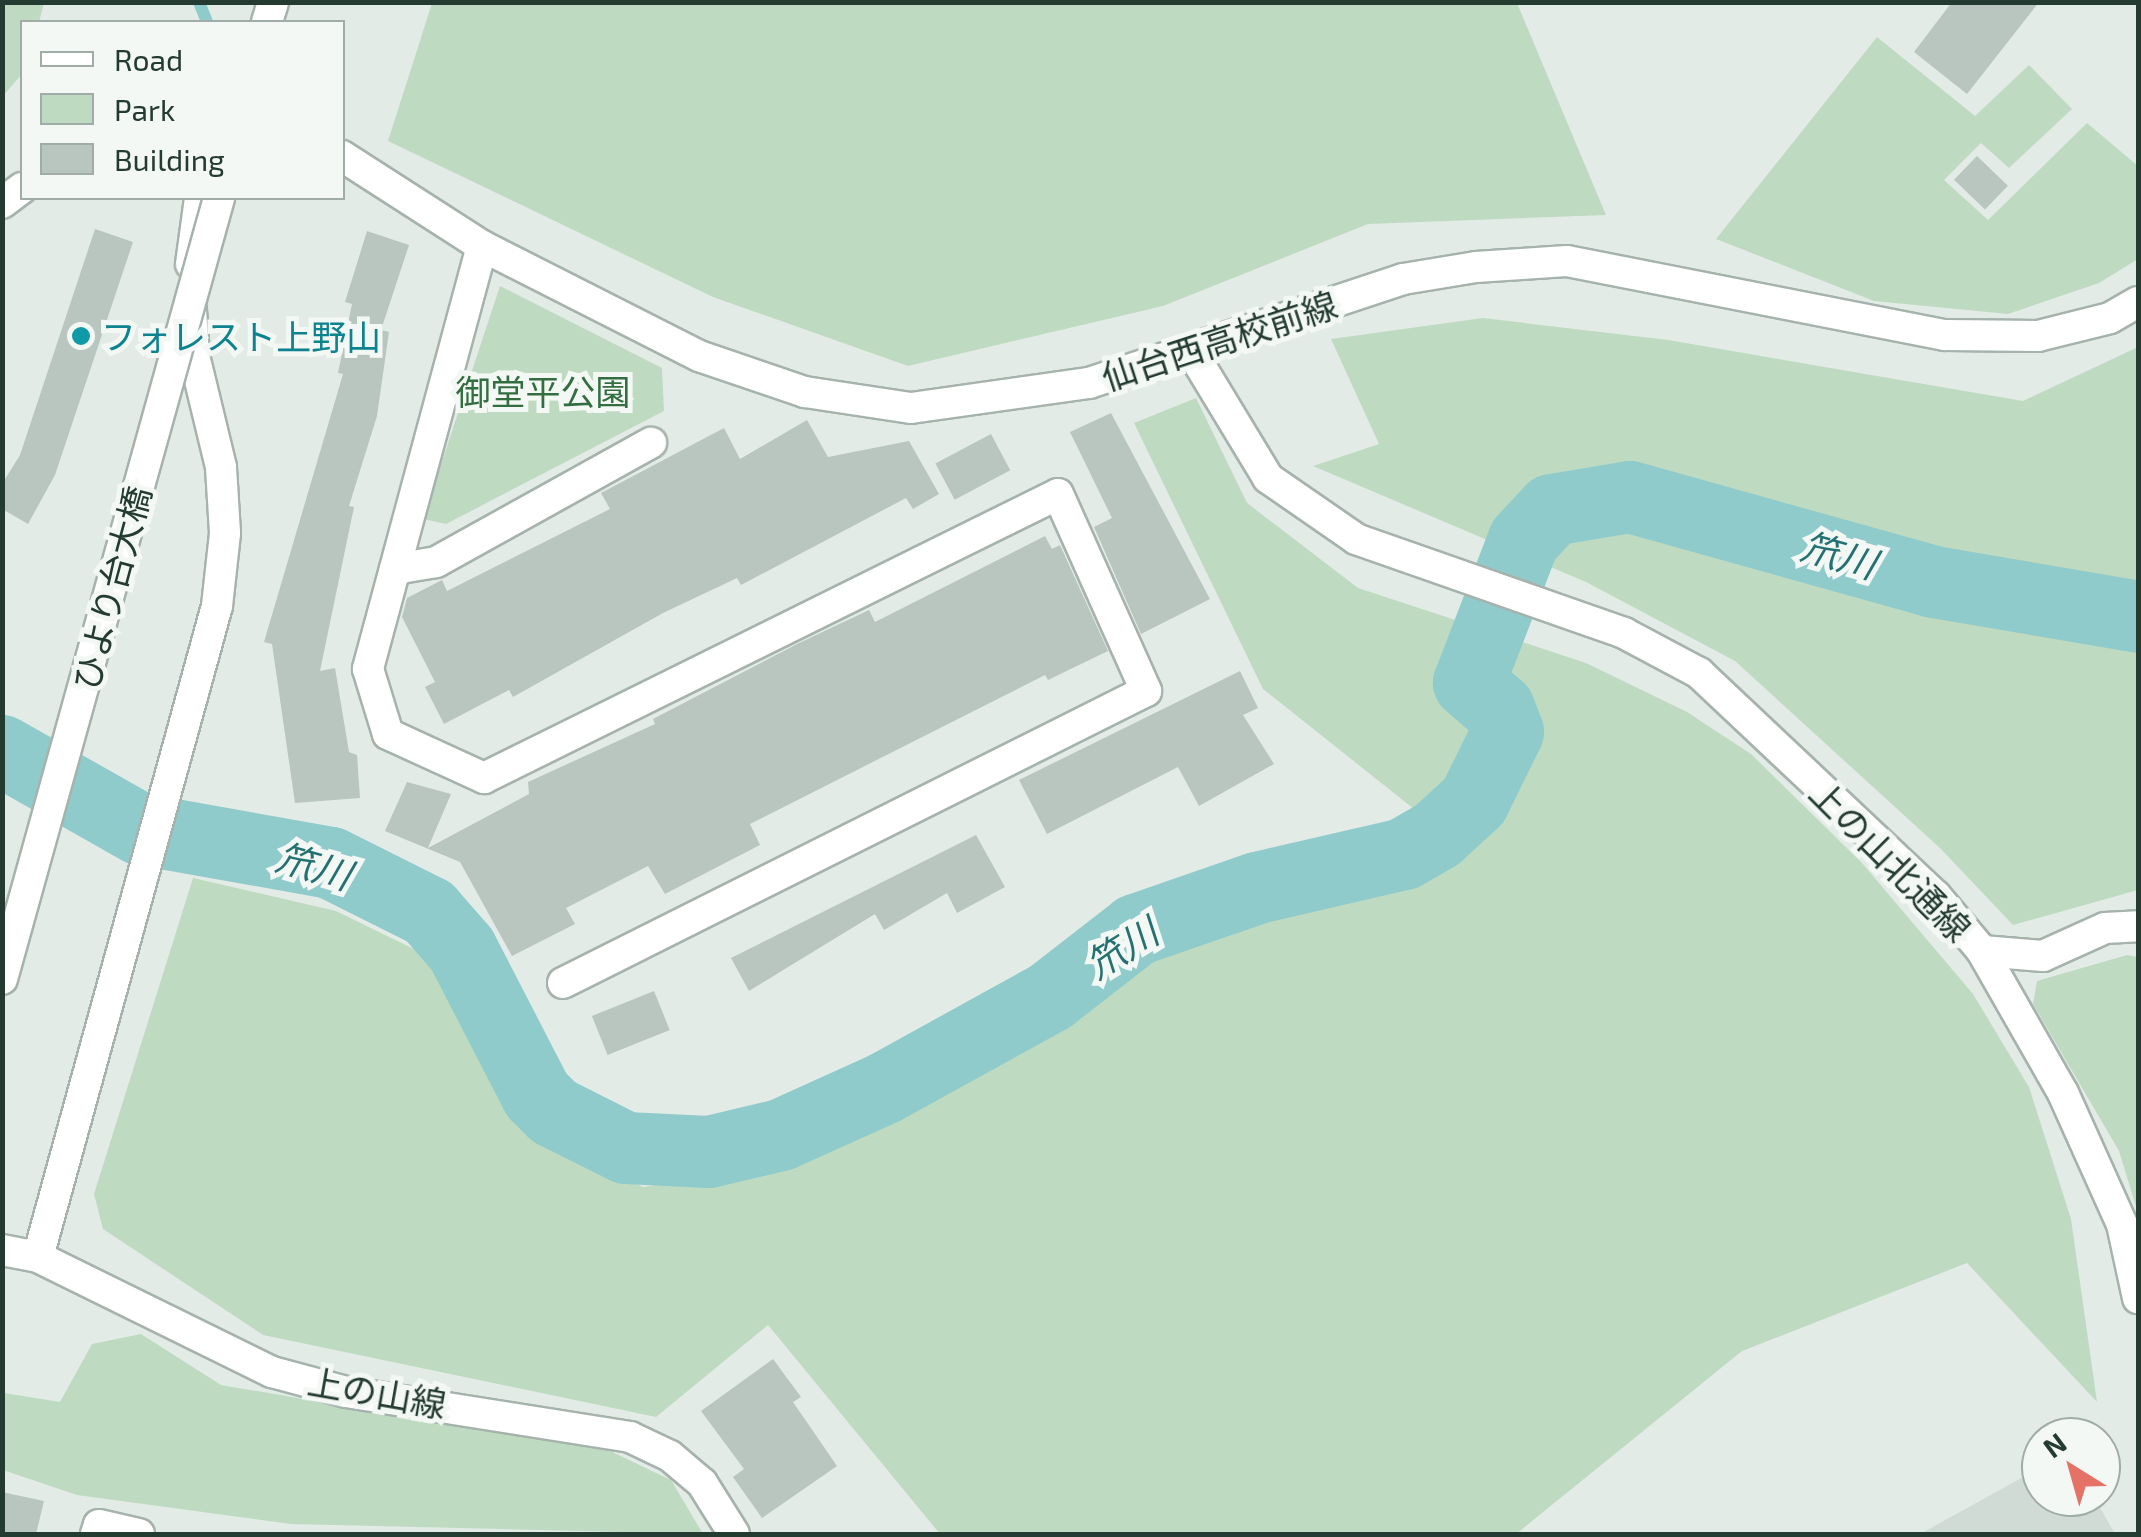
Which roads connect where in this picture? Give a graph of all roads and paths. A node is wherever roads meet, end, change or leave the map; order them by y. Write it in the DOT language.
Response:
graph roads {
  1 [pos="345,158"];
  2 [pos="200,200"];
  3 [pos="218,200"];
  4 [pos="482,246"];
  5 [pos="2138,302"];
  6 [pos="1190,349"];
  7 [pos="651,443"];
  8 [pos="395,569"];
  9 [pos="2138,926"];
  10 [pos="1982,951"];
  11 [pos="2,978"];
  12 [pos="563,983"];
  13 [pos="2,1250"];
  14 [pos="38,1257"];
  15 [pos="2138,1298"];
  16 [pos="96,1534"];
  17 [pos="139,1534"];
  18 [pos="734,1534"];
  1 -- 4 [label="street, 仙台西高校前線"];
  2 -- 14 [label="street"];
  3 -- 11 [label="street, ひより台大橋, bridge"];
  4 -- 6 [label="street, 仙台西高校前線"];
  4 -- 8 [label="street"];
  5 -- 6 [label="street, 仙台西高校前線"];
  6 -- 10 [label="street, 上の山北通線"];
  7 -- 8 [label="street"];
  8 -- 12 [label="street"];
  9 -- 10 [label="street"];
  10 -- 15 [label="street, 上の山北通線"];
  13 -- 14 [label="street, 上の山線"];
  14 -- 18 [label="street, 上の山線"];
  16 -- 17 [label="street"];
}
